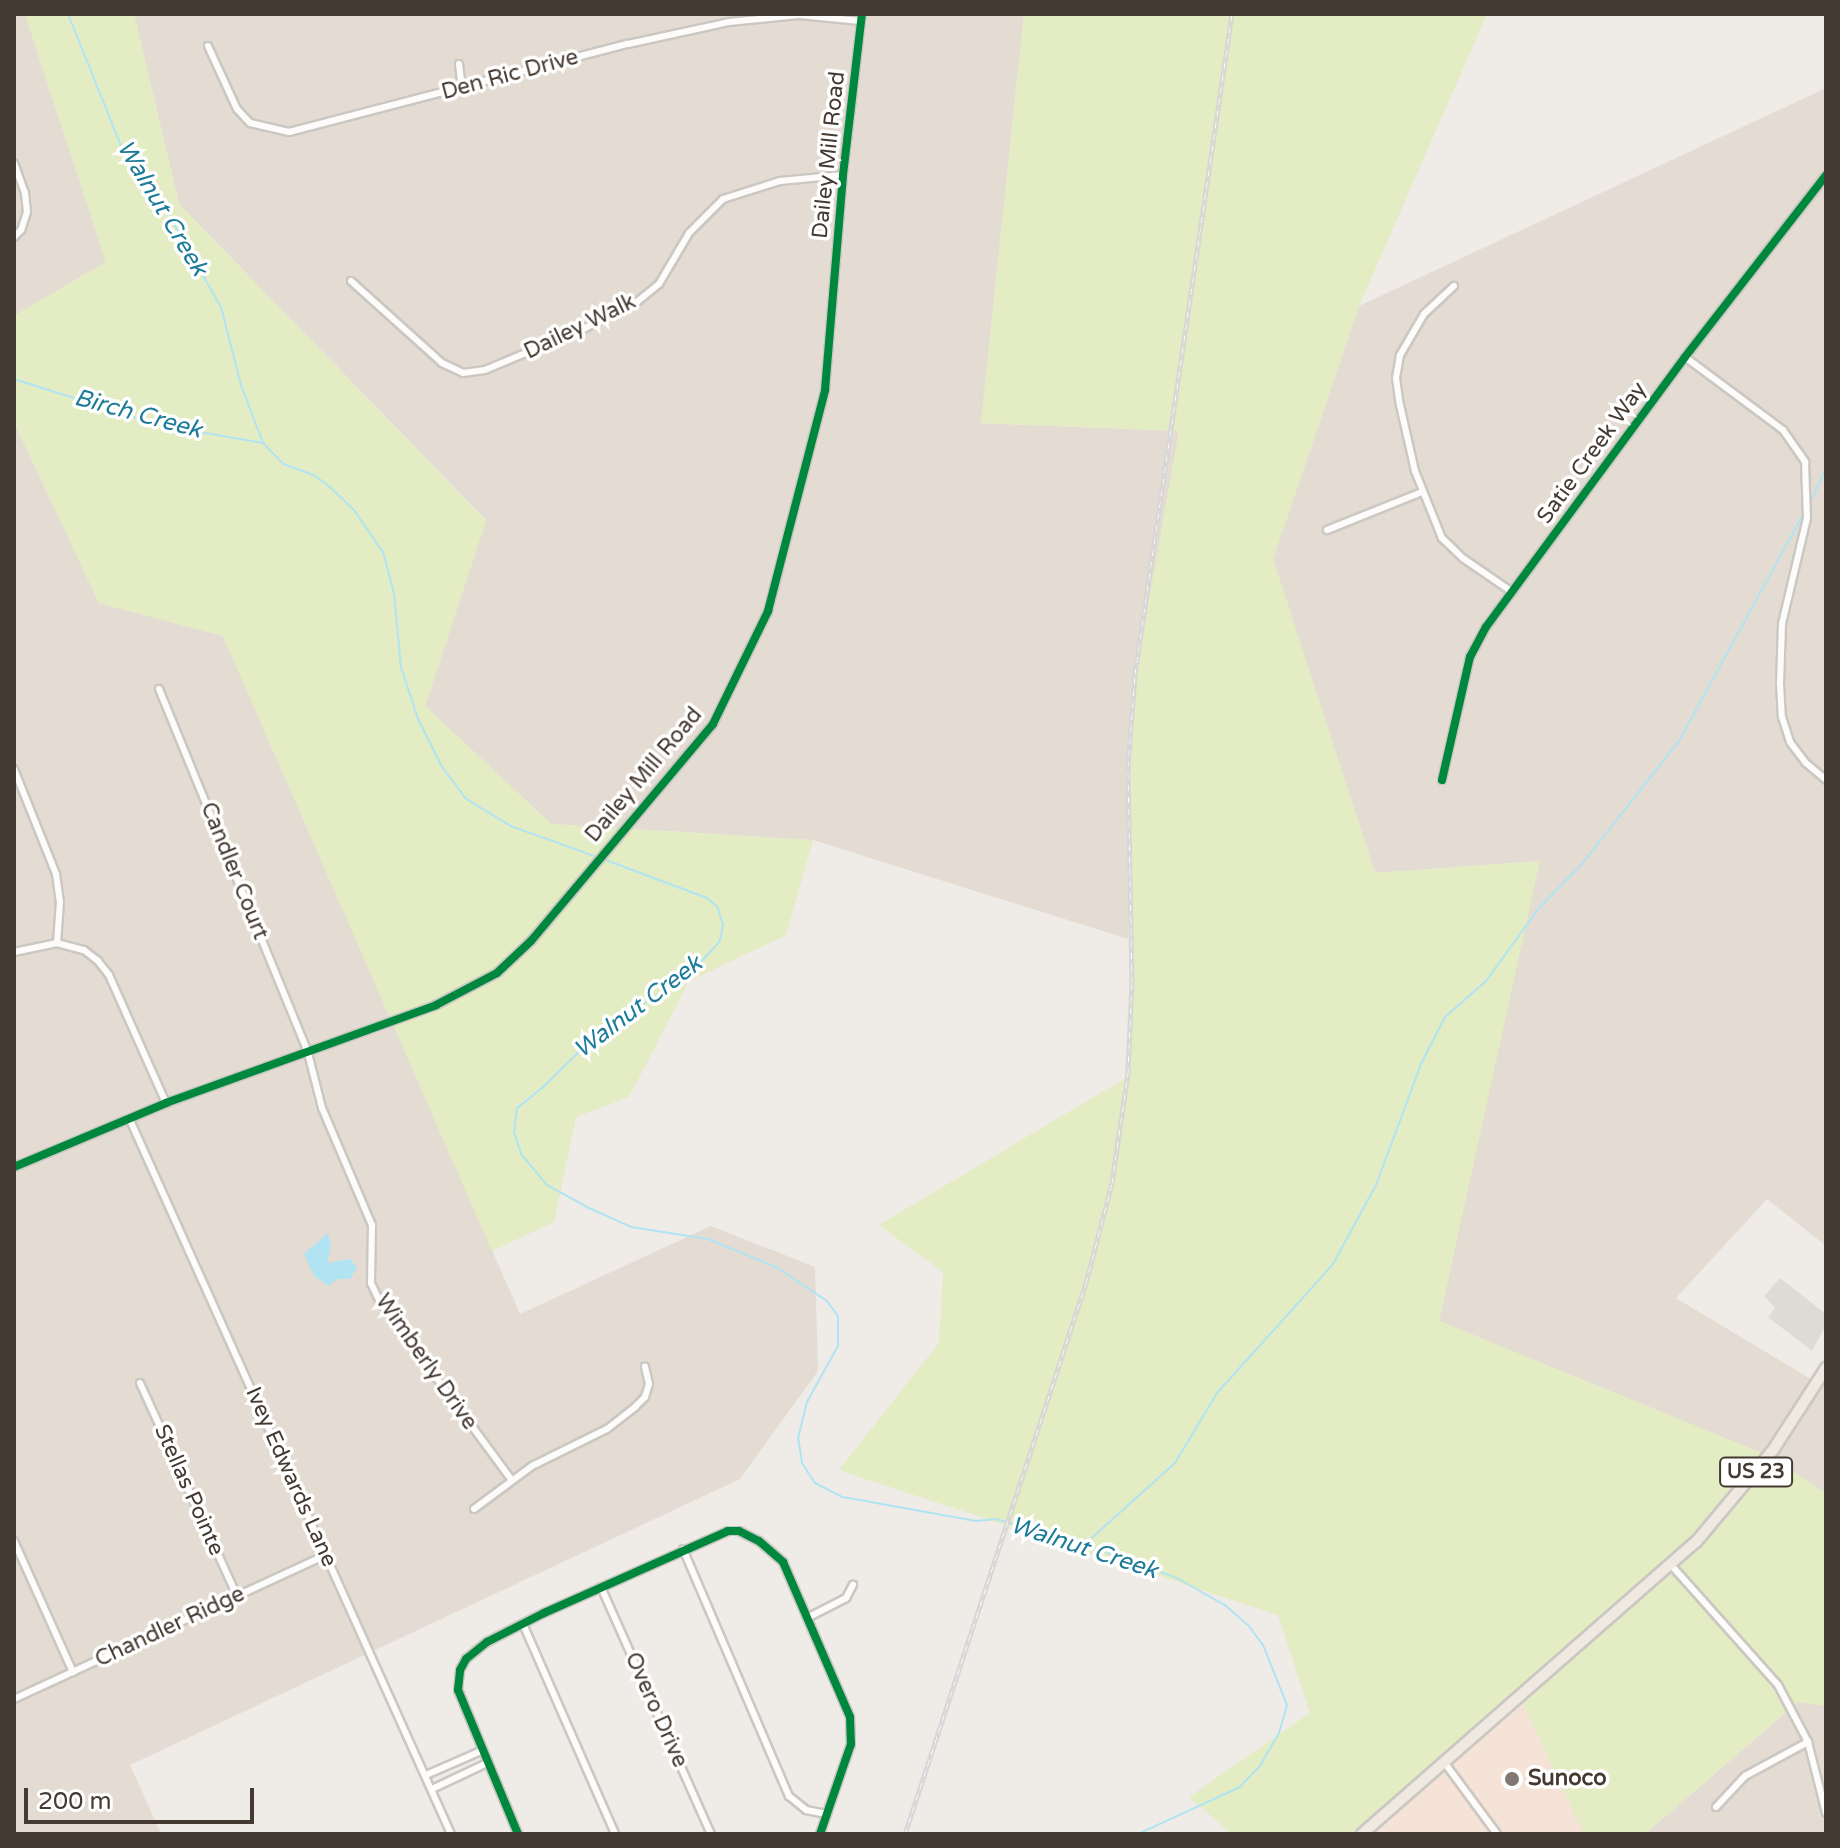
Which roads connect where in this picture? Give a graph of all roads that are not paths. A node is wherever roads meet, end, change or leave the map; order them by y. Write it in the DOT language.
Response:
graph roads {
  1 [pos="862,17"];
  2 [pos="208,46"];
  3 [pos="459,64"];
  4 [pos="462,87"];
  5 [pos="14,163"];
  6 [pos="843,175"];
  7 [pos="1826,175"];
  8 [pos="14,237"];
  9 [pos="351,281"];
  10 [pos="1454,286"];
  11 [pos="1685,357"];
  12 [pos="1422,492"];
  13 [pos="1327,530"];
  14 [pos="1512,592"];
  15 [pos="159,689"];
  16 [pos="14,769"];
  17 [pos="1442,780"];
  18 [pos="1826,780"];
  19 [pos="57,943"];
  20 [pos="14,952"];
  21 [pos="308,1053"];
  22 [pos="166,1103"];
  23 [pos="130,1120"];
  24 [pos="14,1167"];
  25 [pos="645,1366"];
  26 [pos="1826,1368"];
  27 [pos="140,1383"];
  28 [pos="511,1479"];
  29 [pos="474,1509"];
  30 [pos="14,1541"];
  31 [pos="683,1549"];
  32 [pos="326,1555"];
  33 [pos="1672,1566"];
  34 [pos="853,1585"];
  35 [pos="601,1587"];
  36 [pos="237,1596"];
  37 [pos="807,1618"];
  38 [pos="523,1624"];
  39 [pos="451,1665"];
  40 [pos="460,1670"];
  41 [pos="73,1672"];
  42 [pos="14,1699"];
  43 [pos="1808,1742"];
  44 [pos="481,1751"];
  45 [pos="1444,1762"];
  46 [pos="487,1763"];
  47 [pos="426,1775"];
  48 [pos="432,1789"];
  49 [pos="1716,1807"];
  50 [pos="1826,1813"];
  51 [pos="827,1814"];
  52 [pos="451,1834"];
  53 [pos="518,1834"];
  54 [pos="615,1834"];
  55 [pos="711,1834"];
  56 [pos="820,1834"];
  57 [pos="1362,1834"];
  58 [pos="1497,1834"];
  1 -- 4 [label="street, Den Ric Drive"];
  1 -- 6 [label="street, Dailey Mill Road"];
  2 -- 4 [label="street, Den Ric Drive"];
  3 -- 4 [label="street"];
  5 -- 8 [label="street"];
  6 -- 9 [label="street, Dailey Walk"];
  6 -- 21 [label="street, Dailey Mill Road"];
  7 -- 11 [label="street, Satie Creek Way"];
  10 -- 12 [label="street"];
  11 -- 14 [label="street, Satie Creek Way"];
  11 -- 18 [label="street"];
  12 -- 13 [label="street"];
  12 -- 14 [label="street"];
  14 -- 17 [label="street, Satie Creek Way"];
  15 -- 21 [label="street, Candler Court"];
  16 -- 19 [label="street"];
  19 -- 20 [label="street"];
  19 -- 22 [label="street"];
  21 -- 22 [label="street, Dailey Mill Road"];
  21 -- 28 [label="street, Wimberly Drive"];
  22 -- 23 [label="street, Dailey Mill Road"];
  23 -- 24 [label="street, Dailey Mill Road"];
  23 -- 32 [label="street, Ivey Edwards Lane"];
  25 -- 28 [label="street"];
  26 -- 33 [label="main road, US 23"];
  27 -- 36 [label="street, Stellas Pointe"];
  28 -- 29 [label="street"];
  30 -- 41 [label="street"];
  31 -- 35 [label="street"];
  31 -- 37 [label="street"];
  31 -- 51 [label="street"];
  32 -- 36 [label="street, Chandler Ridge"];
  32 -- 47 [label="street, Ivey Edwards Lane"];
  33 -- 43 [label="street"];
  33 -- 45 [label="main road, US 23"];
  34 -- 37 [label="street"];
  35 -- 38 [label="street"];
  35 -- 55 [label="street, Overo Drive"];
  36 -- 41 [label="street, Chandler Ridge"];
  37 -- 51 [label="street"];
  38 -- 40 [label="street"];
  38 -- 54 [label="street"];
  39 -- 40 [label="street"];
  40 -- 44 [label="street"];
  41 -- 42 [label="street, Chandler Ridge"];
  43 -- 49 [label="street"];
  43 -- 50 [label="street"];
  44 -- 46 [label="street"];
  44 -- 47 [label="street"];
  45 -- 57 [label="main road, US 23"];
  45 -- 58 [label="street"];
  46 -- 48 [label="street"];
  46 -- 53 [label="street"];
  47 -- 48 [label="street, Ivey Edwards Lane"];
  48 -- 52 [label="street, Ivey Edwards Lane"];
  51 -- 56 [label="street"];
}
